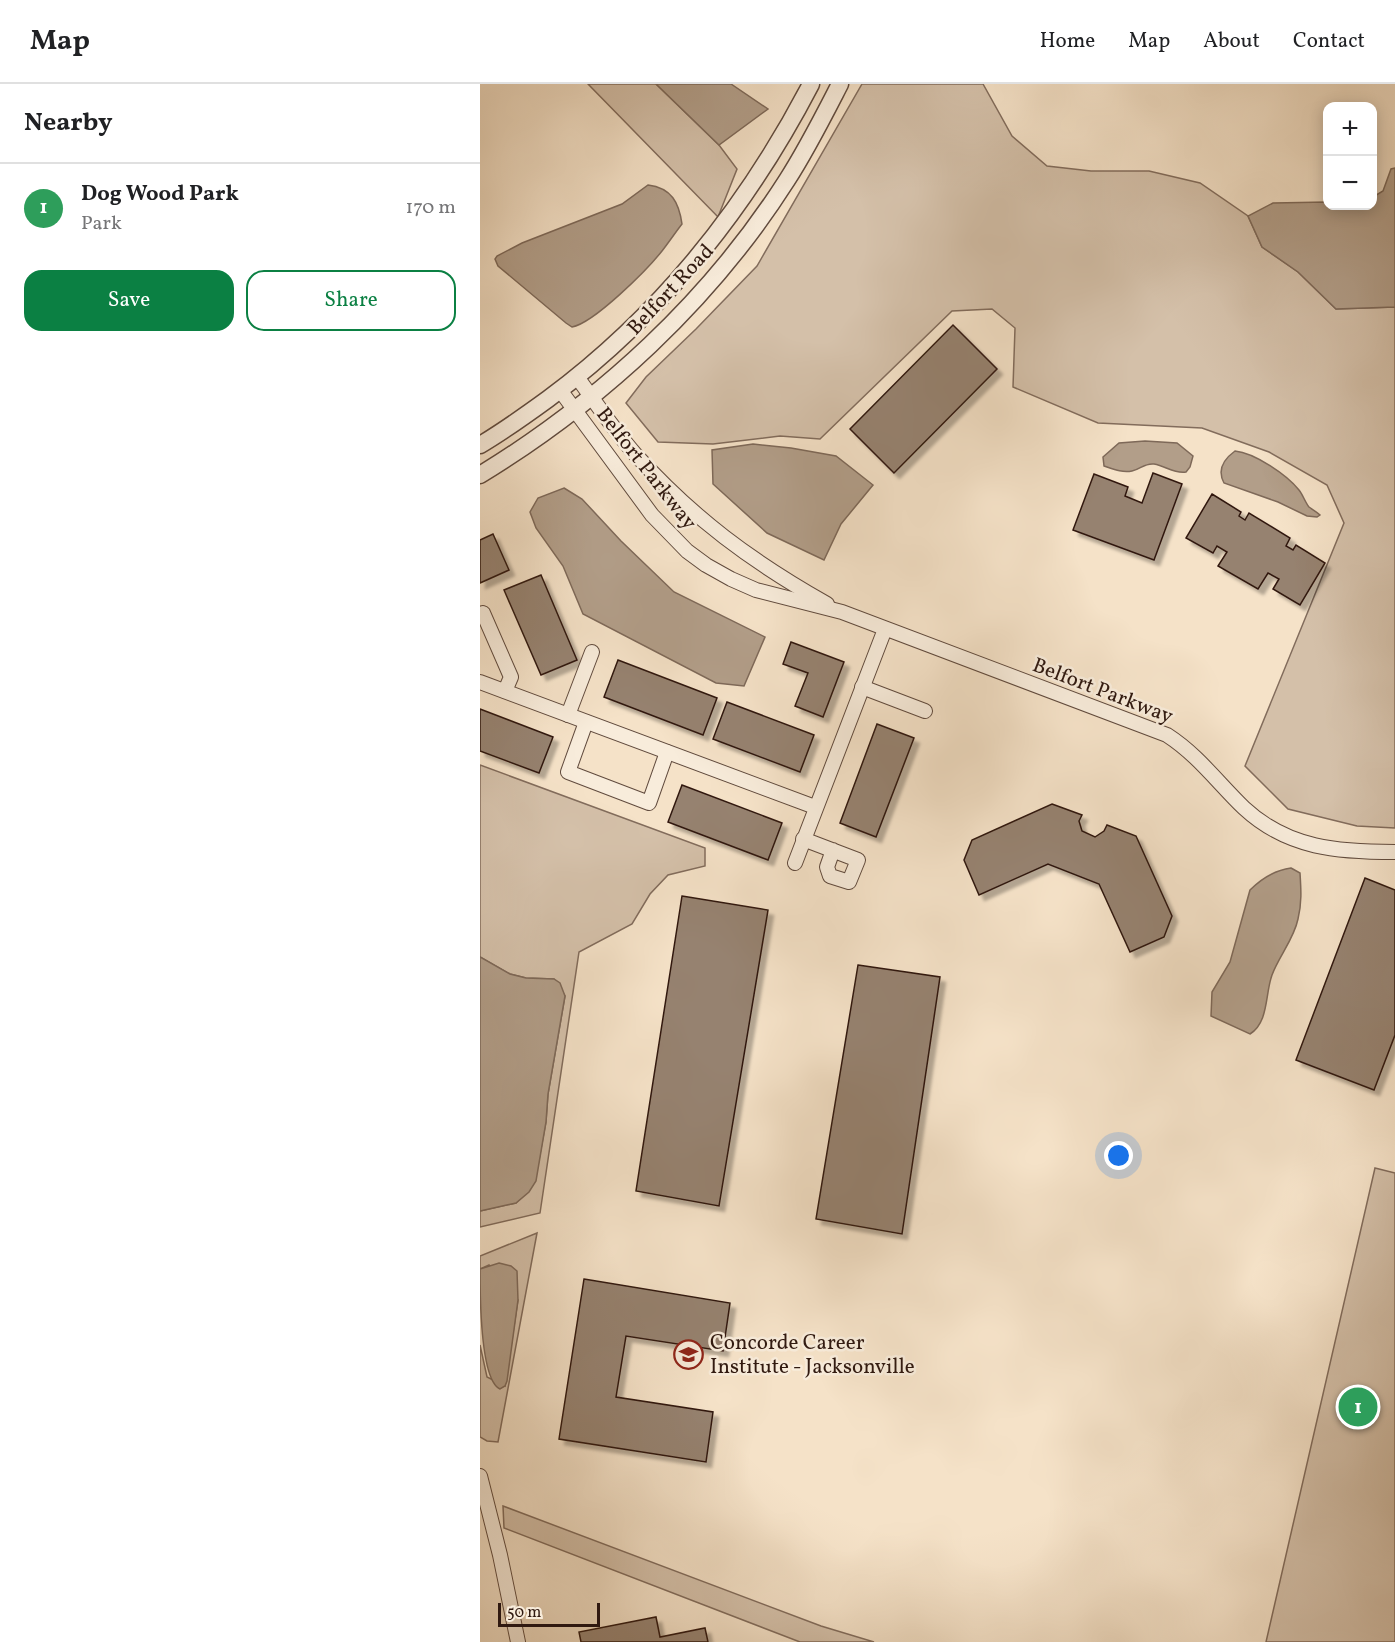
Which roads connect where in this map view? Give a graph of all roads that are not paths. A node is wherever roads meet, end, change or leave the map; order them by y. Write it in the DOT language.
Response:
graph roads {
  1 [pos="811,84"];
  2 [pos="840,84"];
  3 [pos="577,377"];
  4 [pos="560,390"];
  5 [pos="592,398"];
  6 [pos="575,411"];
  7 [pos="480,445"];
  8 [pos="480,475"];
  9 [pos="842,612"];
  10 [pos="480,615"];
  11 [pos="885,629"];
  12 [pos="592,652"];
  13 [pos="480,682"];
  14 [pos="862,687"];
  15 [pos="505,691"];
  16 [pos="925,711"];
  17 [pos="568,715"];
  18 [pos="586,722"];
  19 [pos="667,752"];
  20 [pos="815,807"];
  21 [pos="804,839"];
  22 [pos="833,850"];
  23 [pos="1395,852"];
  24 [pos="795,863"];
  25 [pos="480,1476"];
  26 [pos="518,1642"];
  1 -- 3 [label="street, Belfort Road"];
  2 -- 5 [label="street, Belfort Road"];
  3 -- 4 [label="street, Belfort Road"];
  3 -- 5 [label="street, Belfort Parkway"];
  4 -- 6 [label="street, Belfort Parkway"];
  4 -- 7 [label="street, Belfort Road"];
  5 -- 6 [label="street, Belfort Road"];
  5 -- 9 [label="street, Belfort Parkway"];
  6 -- 8 [label="street, Belfort Road"];
  6 -- 9 [label="street, Belfort Parkway"];
  9 -- 11 [label="street, Belfort Parkway"];
  10 -- 15 [label="street"];
  11 -- 14 [label="street"];
  11 -- 23 [label="street, Belfort Parkway"];
  12 -- 17 [label="street"];
  13 -- 15 [label="street"];
  14 -- 16 [label="street"];
  14 -- 20 [label="street"];
  15 -- 17 [label="street"];
  17 -- 18 [label="street"];
  18 -- 19 [label="street"];
  18 -- 19 [label="street"];
  19 -- 20 [label="street"];
  20 -- 21 [label="street"];
  21 -- 22 [label="street"];
  21 -- 24 [label="street"];
  25 -- 26 [label="street"];
}
